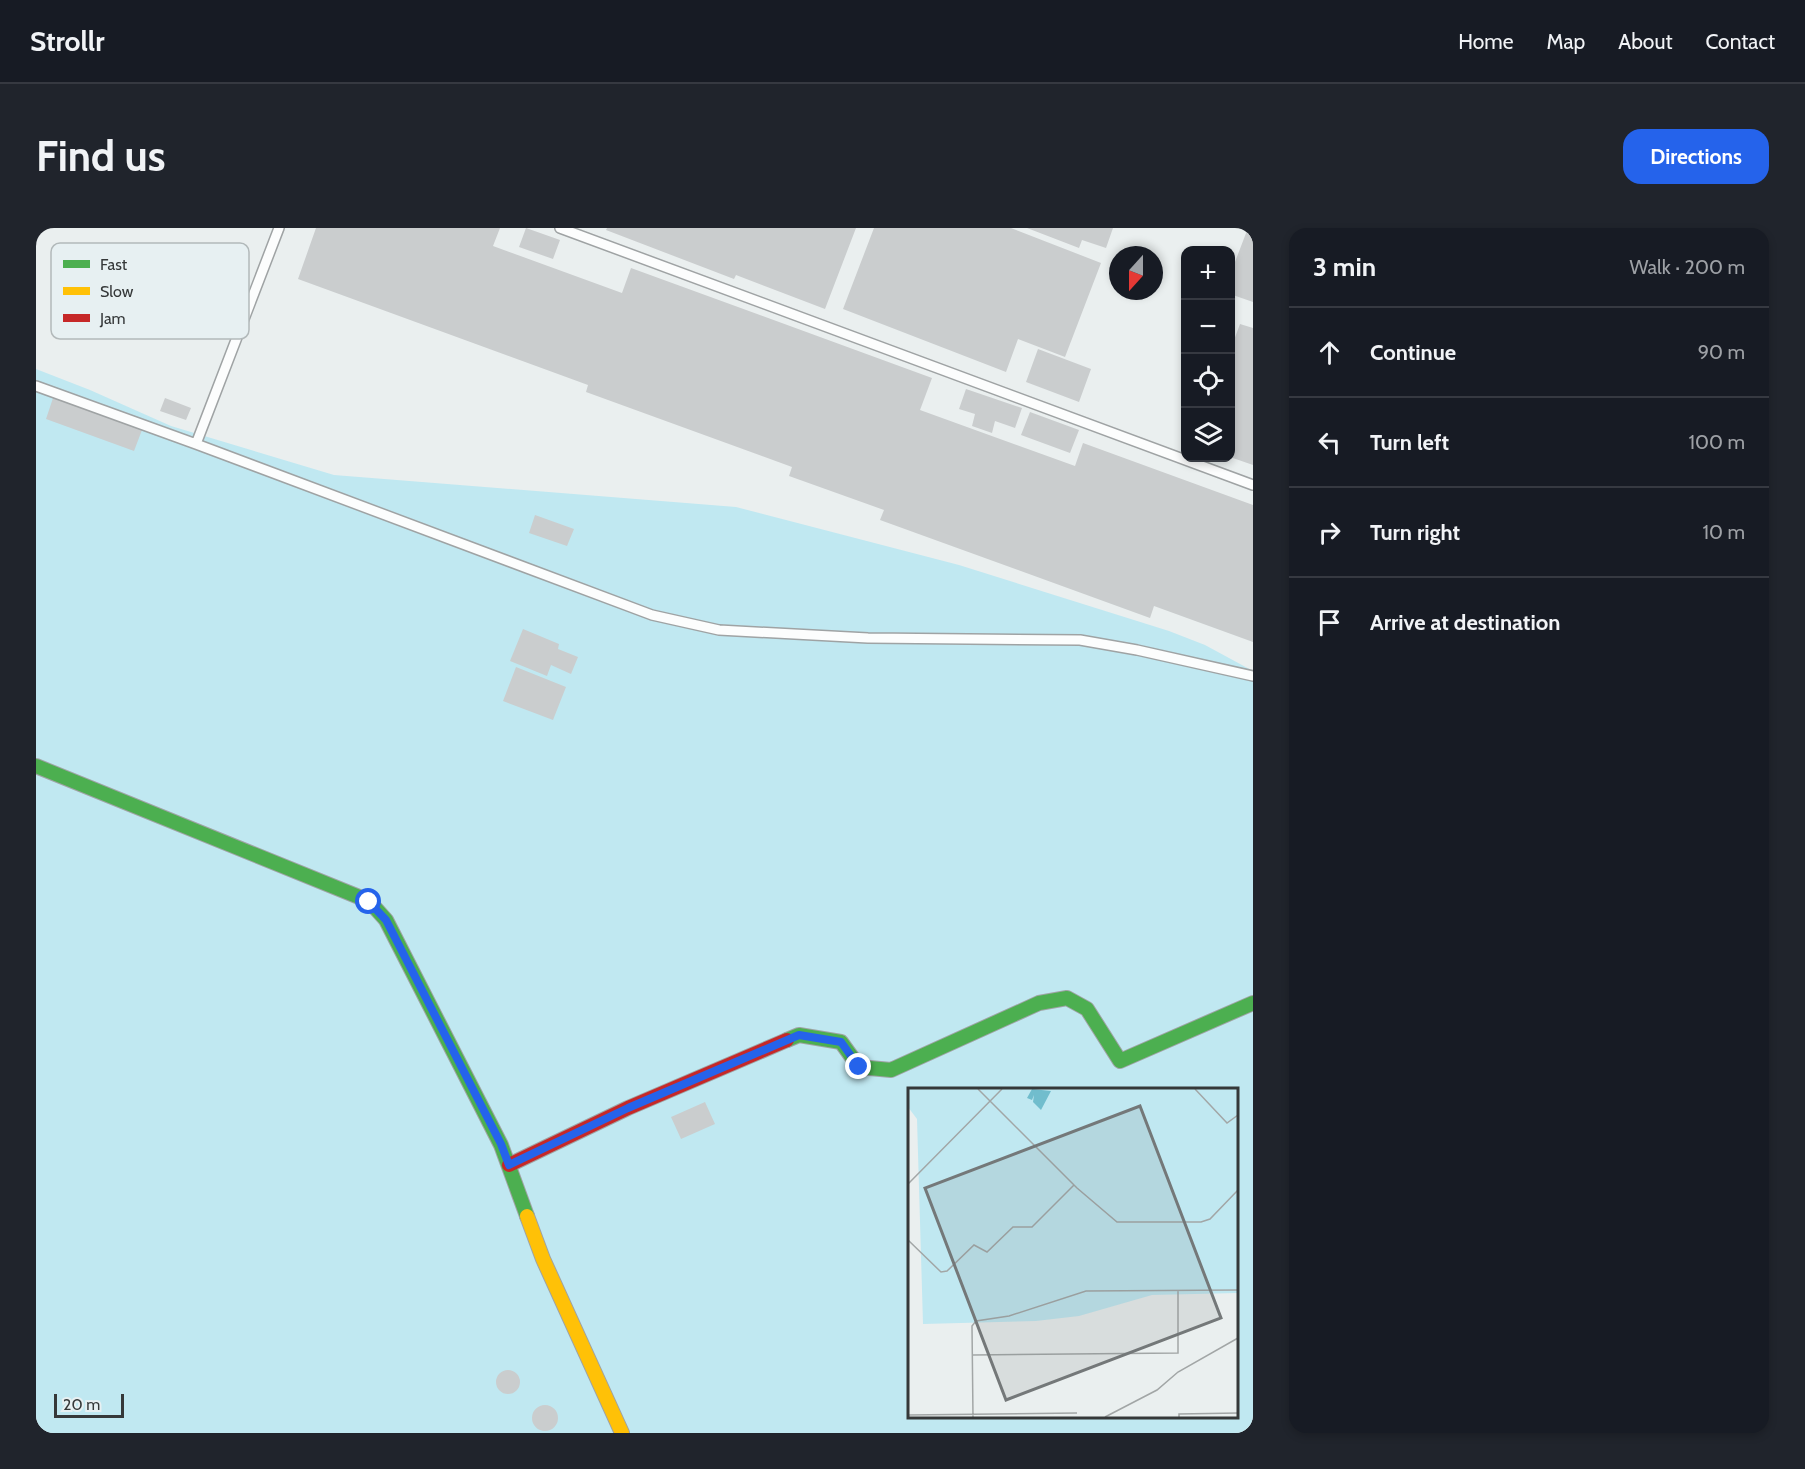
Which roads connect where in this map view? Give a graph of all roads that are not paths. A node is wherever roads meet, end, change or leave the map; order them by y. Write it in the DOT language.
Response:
graph roads {
  1 [pos="279,228"];
  2 [pos="560,228"];
  3 [pos="249,306"];
  4 [pos="236,339"];
  5 [pos="36,386"];
  6 [pos="196,444"];
  7 [pos="1253,485"];
  8 [pos="1253,676"];
  9 [pos="36,766"];
  10 [pos="1253,1003"];
  11 [pos="509,1165"];
  12 [pos="622,1433"];
  1 -- 3 [label="lane"];
  2 -- 7 [label="lane"];
  4 -- 6 [label="lane"];
  5 -- 6 [label="lane"];
  6 -- 8 [label="lane"];
  9 -- 11 [label="street"];
  10 -- 11 [label="street"];
  11 -- 12 [label="street"];
}
